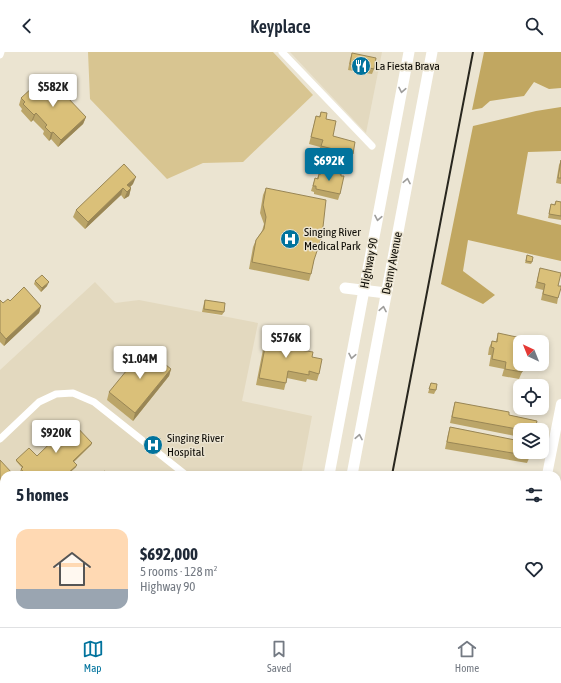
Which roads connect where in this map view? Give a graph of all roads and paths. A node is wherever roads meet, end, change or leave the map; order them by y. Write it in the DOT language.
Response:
graph roads {
  1 [pos="1,52"];
  2 [pos="282,52"];
  3 [pos="410,52"];
  4 [pos="432,52"];
  5 [pos="0,55"];
  6 [pos="372,146"];
  7 [pos="345,288"];
  8 [pos="364,290"];
  9 [pos="386,293"];
  10 [pos="561,404"];
  11 [pos="0,439"];
  12 [pos="181,471"];
  13 [pos="330,471"];
  14 [pos="353,471"];
  15 [pos="548,471"];
  1 -- 5 [label="street"];
  2 -- 6 [label="street"];
  3 -- 8 [label="main road, Highway 90, one-way"];
  9 -- 4 [label="main road, Denny Avenue, one-way"];
  7 -- 8 [label="main road"];
  8 -- 9 [label="main road"];
  8 -- 13 [label="main road, Highway 90, one-way"];
  14 -- 9 [label="main road, Denny Avenue, one-way"];
  10 -- 15 [label="street"];
  11 -- 12 [label="street"];
}
